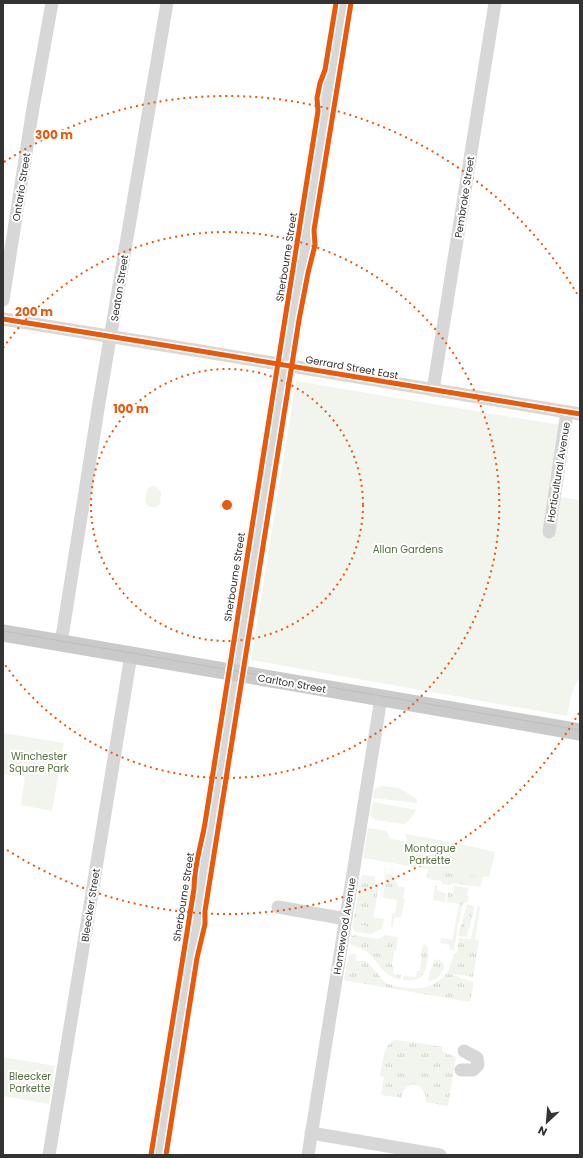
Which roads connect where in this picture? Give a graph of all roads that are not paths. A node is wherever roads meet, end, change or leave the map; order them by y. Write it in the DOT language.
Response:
graph roads {
  1 [pos="52,3"];
  2 [pos="167,3"];
  3 [pos="343,3"];
  4 [pos="495,3"];
  5 [pos="3,300"];
  6 [pos="3,319"];
  7 [pos="111,337"];
  8 [pos="285,365"];
  9 [pos="433,390"];
  10 [pos="574,413"];
  11 [pos="549,532"];
  12 [pos="3,634"];
  13 [pos="59,643"];
  14 [pos="131,655"];
  15 [pos="235,673"];
  16 [pos="381,698"];
  17 [pos="580,732"];
  18 [pos="278,907"];
  19 [pos="346,919"];
  20 [pos="464,1050"];
  21 [pos="460,1070"];
  22 [pos="311,1133"];
  23 [pos="49,1155"];
  24 [pos="158,1155"];
  25 [pos="308,1155"];
  26 [pos="440,1155"];
  1 -- 5 [label="street, Ontario Street"];
  2 -- 7 [label="street, Seaton Street"];
  3 -- 8 [label="street, Sherbourne Street"];
  4 -- 9 [label="street, Pembroke Street"];
  6 -- 7 [label="street, Gerrard Street East"];
  7 -- 8 [label="street, Gerrard Street East"];
  7 -- 13 [label="street, Seaton Street"];
  8 -- 9 [label="street, Gerrard Street East"];
  8 -- 15 [label="street, Sherbourne Street"];
  9 -- 10 [label="street, Gerrard Street East"];
  10 -- 11 [label="street, Horticultural Avenue"];
  12 -- 13 [label="main road, Carlton Street"];
  13 -- 14 [label="main road, Carlton Street"];
  14 -- 15 [label="main road, Carlton Street"];
  14 -- 23 [label="street, Bleecker Street"];
  15 -- 16 [label="main road, Carlton Street"];
  15 -- 24 [label="street, Sherbourne Street"];
  16 -- 17 [label="main road, Carlton Street"];
  16 -- 19 [label="street, Homewood Avenue"];
  18 -- 19 [label="street"];
  19 -- 22 [label="street, Homewood Avenue"];
  20 -- 21 [label="street"];
  22 -- 25 [label="street, Homewood Avenue"];
  22 -- 26 [label="street"];
}
